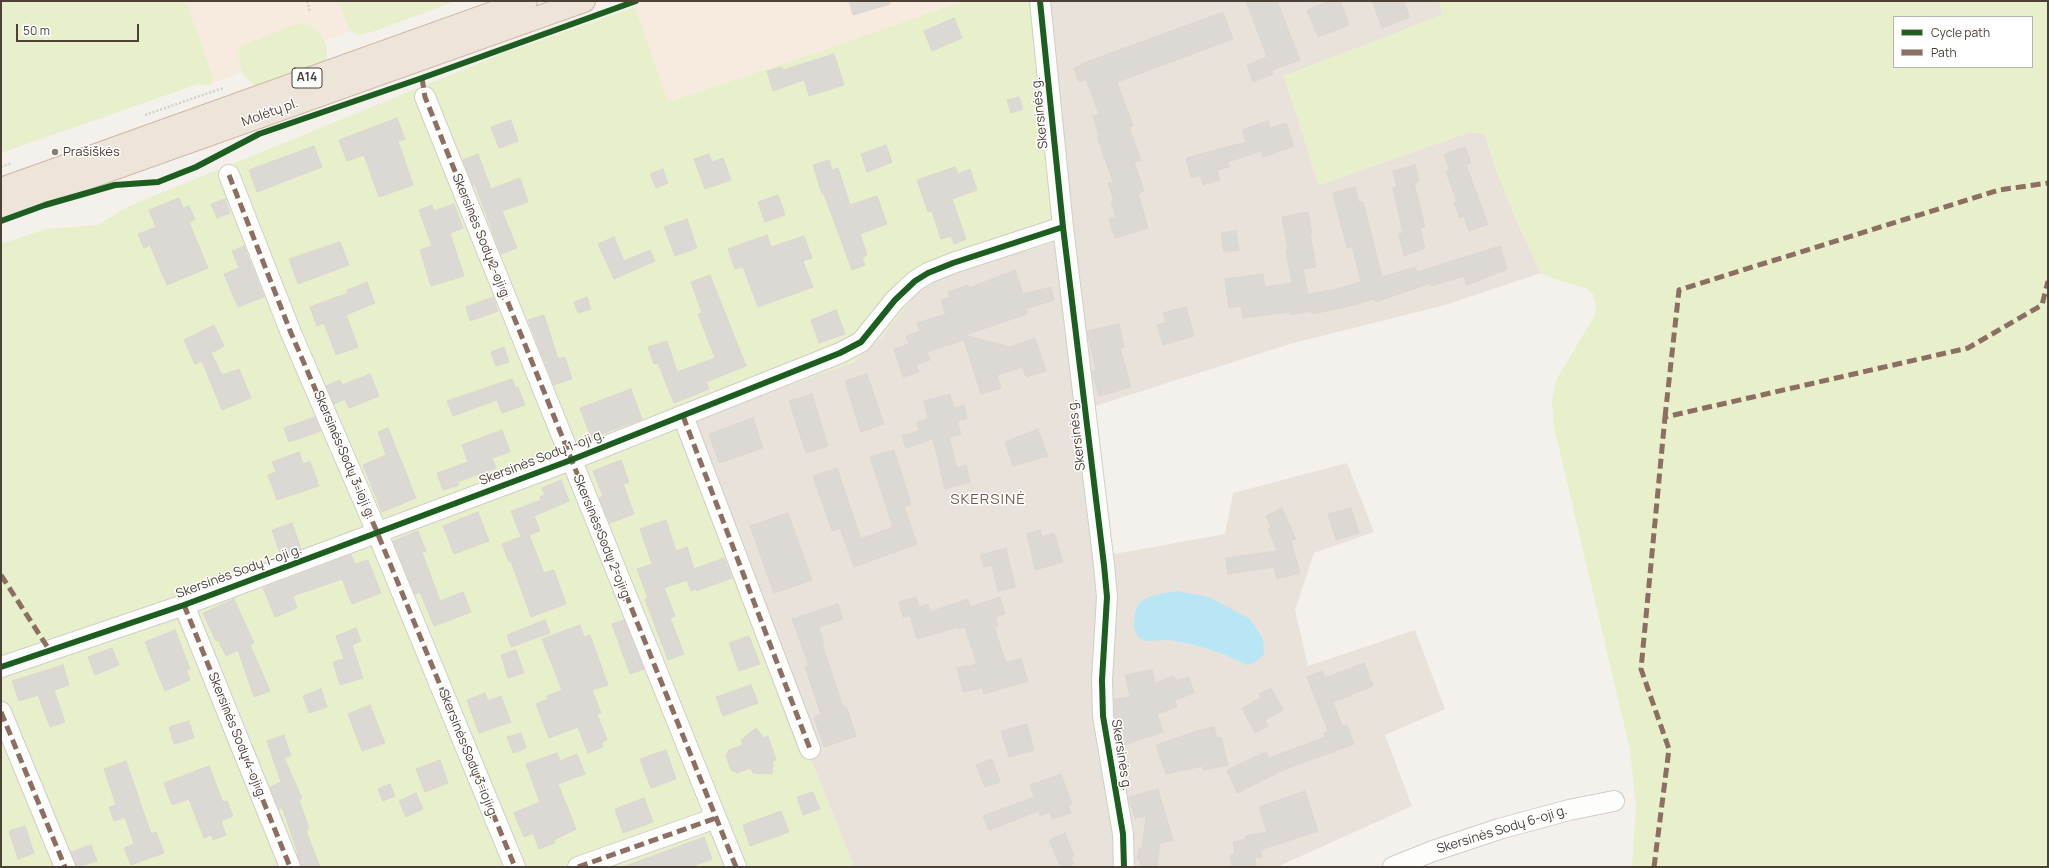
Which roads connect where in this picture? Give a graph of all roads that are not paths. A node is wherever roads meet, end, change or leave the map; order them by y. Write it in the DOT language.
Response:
graph roads {
  1 [pos="526,1"];
  2 [pos="584,1"];
  3 [pos="1040,1"];
  4 [pos="425,97"];
  5 [pos="229,176"];
  6 [pos="1,189"];
  7 [pos="1,209"];
  8 [pos="1063,227"];
  9 [pos="683,416"];
  10 [pos="571,460"];
  11 [pos="377,532"];
  12 [pos="184,605"];
  13 [pos="1,667"];
  14 [pos="1,712"];
  15 [pos="810,749"];
  16 [pos="1614,801"];
  17 [pos="716,818"];
  18 [pos="65,867"];
  19 [pos="290,867"];
  20 [pos="515,867"];
  21 [pos="578,867"];
  22 [pos="736,867"];
  23 [pos="1124,867"];
  24 [pos="1393,867"];
  1 -- 6 [label="highway, Molėtų pl. / A14"];
  2 -- 7 [label="highway, Molėtų pl. / A14"];
  3 -- 8 [label="street, Skersinės g."];
  4 -- 10 [label="street, Skersinės Sodų 2-oji g."];
  5 -- 11 [label="street, Skersinės Sodų 3-ioji g."];
  8 -- 9 [label="street, Skersinės Sodų 1-oji g."];
  8 -- 23 [label="street, Skersinės g."];
  9 -- 10 [label="street, Skersinės Sodų 1-oji g."];
  9 -- 15 [label="street"];
  10 -- 11 [label="street, Skersinės Sodų 1-oji g."];
  10 -- 17 [label="street, Skersinės Sodų 2-oji g."];
  11 -- 12 [label="street, Skersinės Sodų 1-oji g."];
  11 -- 20 [label="street, Skersinės Sodų 3-ioji g."];
  12 -- 13 [label="street, Skersinės Sodų 1-oji g."];
  12 -- 19 [label="street, Skersinės Sodų 4-oji g."];
  14 -- 18 [label="street"];
  16 -- 24 [label="street, Skersinės Sodų 6-oji g."];
  17 -- 21 [label="street"];
  17 -- 22 [label="street, Skersinės Sodų 2-oji g."];
}
